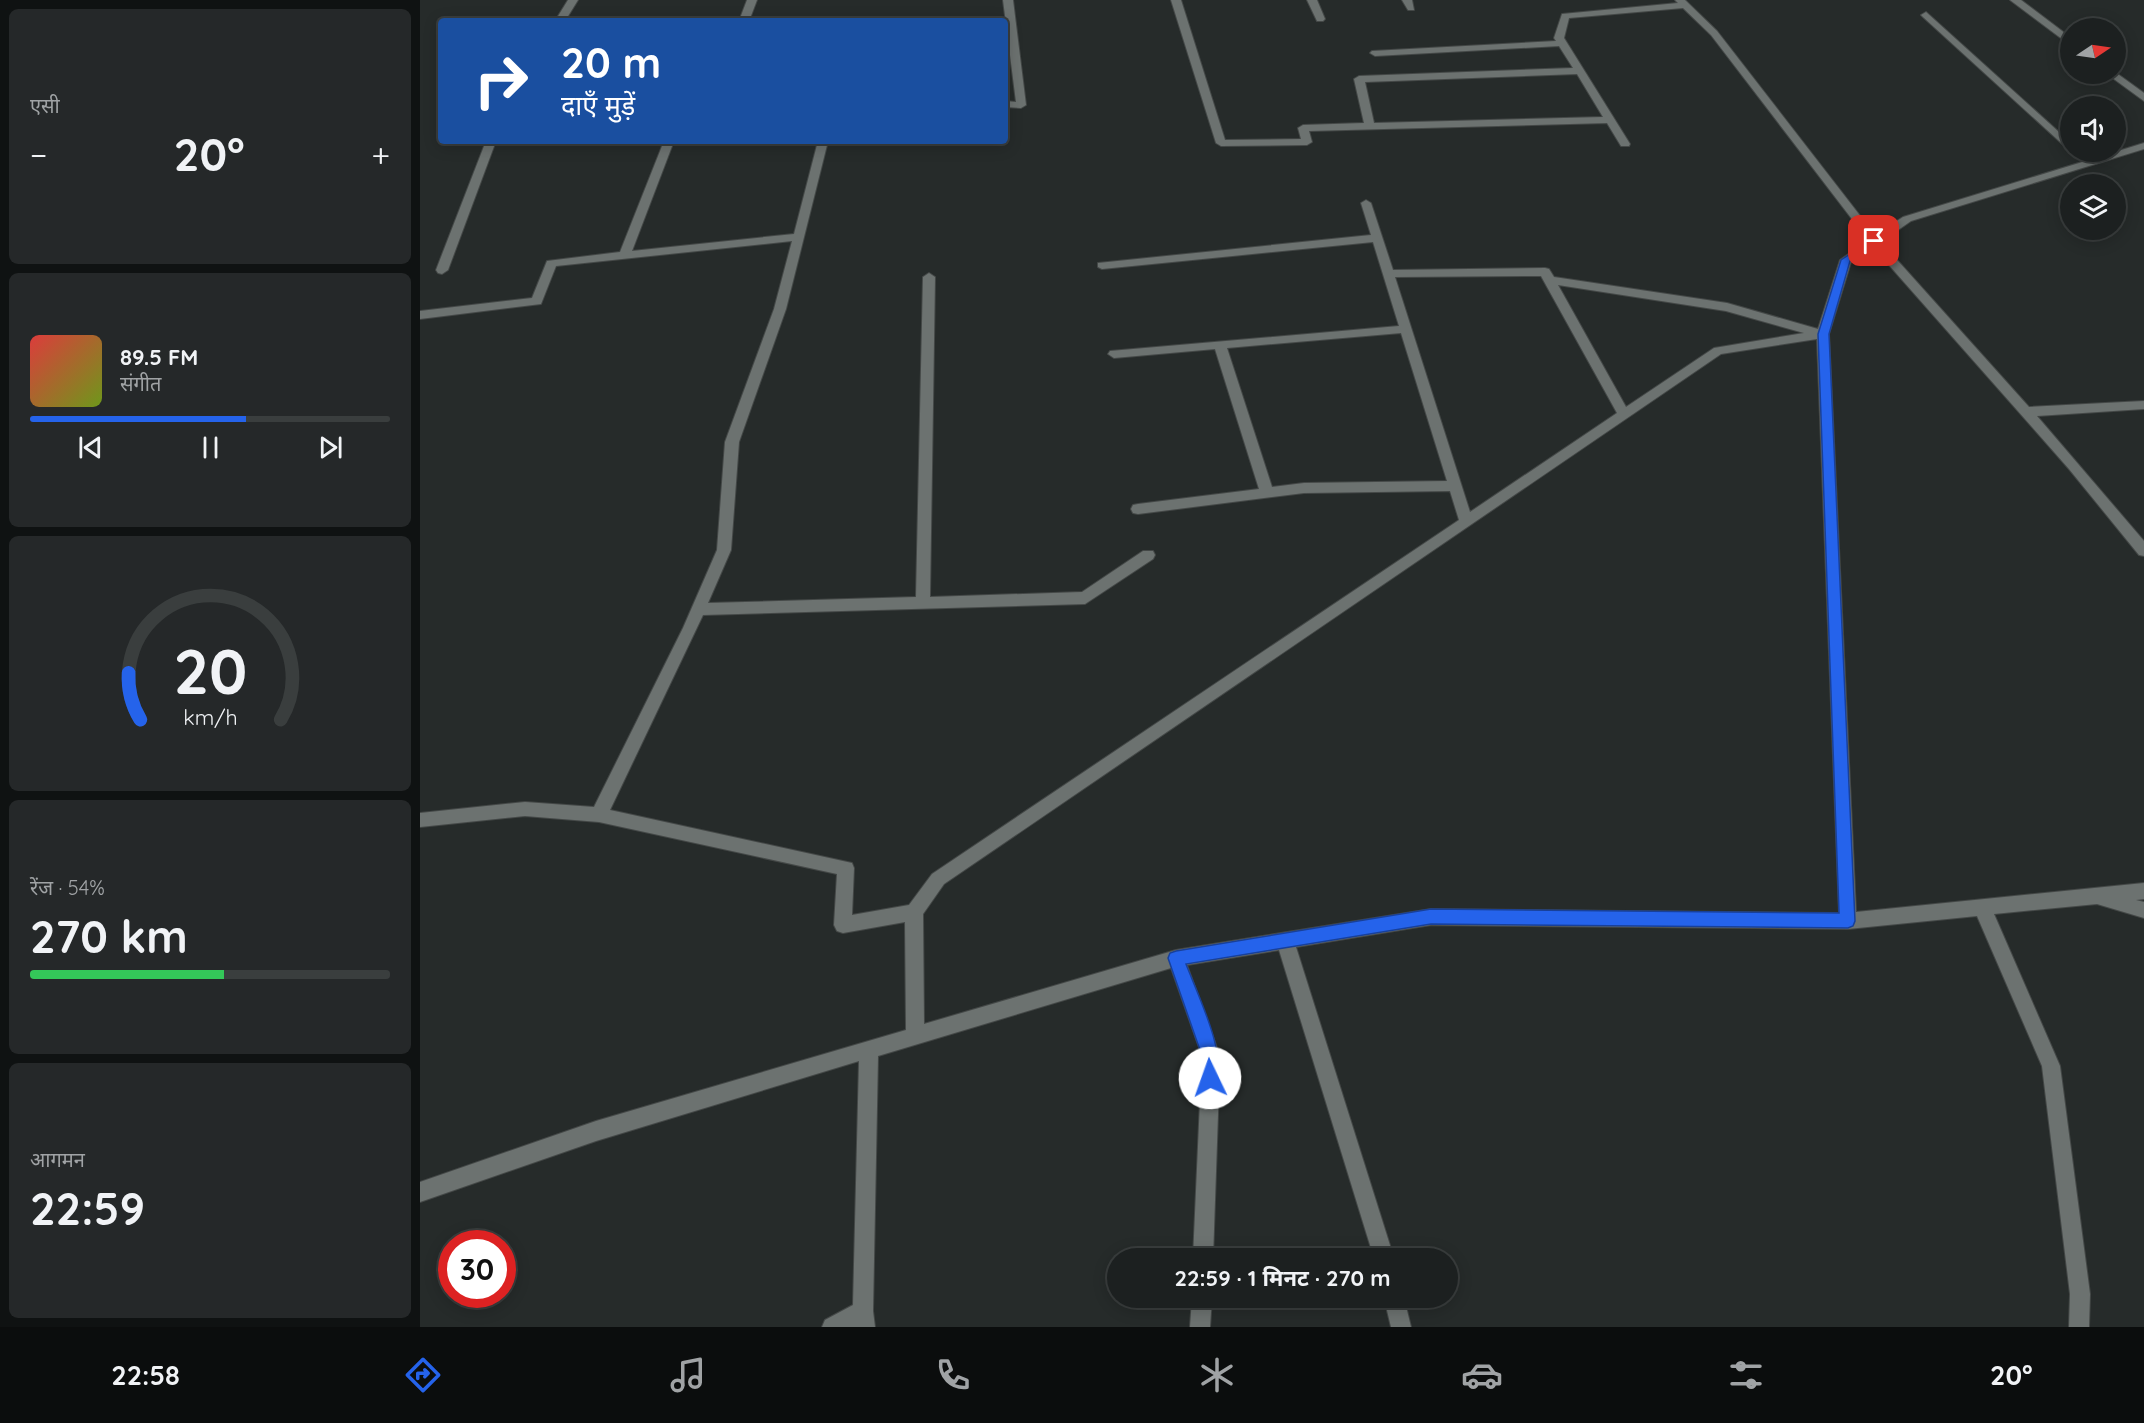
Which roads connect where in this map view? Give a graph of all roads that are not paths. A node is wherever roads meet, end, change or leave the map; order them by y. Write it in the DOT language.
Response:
graph roads {
  1 [pos="573,0"];
  2 [pos="752,0"];
  3 [pos="1008,0"];
  4 [pos="1176,0"];
  5 [pos="1312,0"];
  6 [pos="2015,0"];
  7 [pos="1683,3"];
  8 [pos="1926,15"];
  9 [pos="562,18"];
  10 [pos="745,18"];
  11 [pos="1320,19"];
  12 [pos="2060,34"];
  13 [pos="1562,43"];
  14 [pos="1376,53"];
  15 [pos="1579,71"];
  16 [pos="2125,84"];
  17 [pos="2144,98"];
  18 [pos="1008,104"];
  19 [pos="1610,120"];
  20 [pos="1371,127"];
  21 [pos="2060,139"];
  22 [pos="490,144"];
  23 [pos="668,144"];
  24 [pos="823,144"];
  25 [pos="1625,144"];
  26 [pos="2144,147"];
  27 [pos="2087,164"];
  28 [pos="1366,203"];
  29 [pos="799,237"];
  30 [pos="1377,238"];
  31 [pos="1874,241"];
  32 [pos="625,255"];
  33 [pos="1102,266"];
  34 [pos="442,270"];
  35 [pos="1388,274"];
  36 [pos="929,277"];
  37 [pos="1550,280"];
  38 [pos="420,315"];
  39 [pos="1406,329"];
  40 [pos="1823,334"];
  41 [pos="1220,345"];
  42 [pos="1114,354"];
  43 [pos="2144,405"];
  44 [pos="2025,412"];
  45 [pos="1624,414"];
  46 [pos="1455,486"];
  47 [pos="1267,492"];
  48 [pos="1138,509"];
  49 [pos="1466,521"];
  50 [pos="2144,551"];
  51 [pos="1148,555"];
  52 [pos="923,603"];
  53 [pos="699,609"];
  54 [pos="599,815"];
  55 [pos="420,820"];
  56 [pos="2144,891"];
  57 [pos="2097,896"];
  58 [pos="1982,907"];
  59 [pos="2144,910"];
  60 [pos="914,912"];
  61 [pos="1848,921"];
  62 [pos="1285,941"];
  63 [pos="1176,958"];
  64 [pos="915,1036"];
  65 [pos="869,1050"];
  66 [pos="420,1192"];
  67 [pos="1203,1248"];
  68 [pos="1381,1248"];
  69 [pos="1201,1308"];
  70 [pos="1396,1308"];
  71 [pos="864,1319"];
  72 [pos="832,1327"];
  73 [pos="1200,1327"];
  74 [pos="1401,1327"];
  75 [pos="2079,1327"];
  1 -- 9 [label="street"];
  2 -- 10 [label="street"];
  3 -- 18 [label="street"];
  4 -- 20 [label="street"];
  5 -- 11 [label="street"];
  6 -- 12 [label="street"];
  7 -- 13 [label="street"];
  7 -- 31 [label="street"];
  8 -- 21 [label="street"];
  13 -- 14 [label="street"];
  13 -- 15 [label="street"];
  15 -- 19 [label="street"];
  15 -- 20 [label="street"];
  16 -- 17 [label="street"];
  19 -- 20 [label="street"];
  19 -- 25 [label="street"];
  22 -- 34 [label="street"];
  23 -- 32 [label="street"];
  24 -- 29 [label="street"];
  26 -- 27 [label="street"];
  27 -- 31 [label="street"];
  28 -- 30 [label="street"];
  29 -- 32 [label="street"];
  29 -- 53 [label="street"];
  30 -- 33 [label="street"];
  30 -- 35 [label="street"];
  31 -- 40 [label="street"];
  31 -- 44 [label="street"];
  32 -- 38 [label="street"];
  35 -- 37 [label="street"];
  35 -- 39 [label="street"];
  36 -- 52 [label="street"];
  37 -- 40 [label="street"];
  37 -- 45 [label="street"];
  39 -- 41 [label="street"];
  39 -- 46 [label="street"];
  40 -- 45 [label="street"];
  40 -- 61 [label="street"];
  41 -- 42 [label="street"];
  41 -- 47 [label="street"];
  43 -- 44 [label="street"];
  44 -- 50 [label="street"];
  45 -- 49 [label="street"];
  46 -- 47 [label="street"];
  46 -- 49 [label="street"];
  47 -- 48 [label="street"];
  49 -- 60 [label="street"];
  51 -- 52 [label="street"];
  52 -- 53 [label="street"];
  53 -- 54 [label="street"];
  54 -- 55 [label="street"];
  54 -- 60 [label="street"];
  56 -- 57 [label="street"];
  57 -- 58 [label="street"];
  57 -- 59 [label="street"];
  58 -- 61 [label="street"];
  58 -- 75 [label="street"];
  60 -- 64 [label="street"];
  61 -- 62 [label="street"];
  62 -- 63 [label="street"];
  62 -- 68 [label="street"];
  63 -- 64 [label="street"];
  63 -- 67 [label="street"];
  64 -- 65 [label="street"];
  65 -- 66 [label="street"];
  65 -- 71 [label="street"];
  69 -- 73 [label="street"];
  70 -- 74 [label="street"];
  71 -- 72 [label="street"];
}
